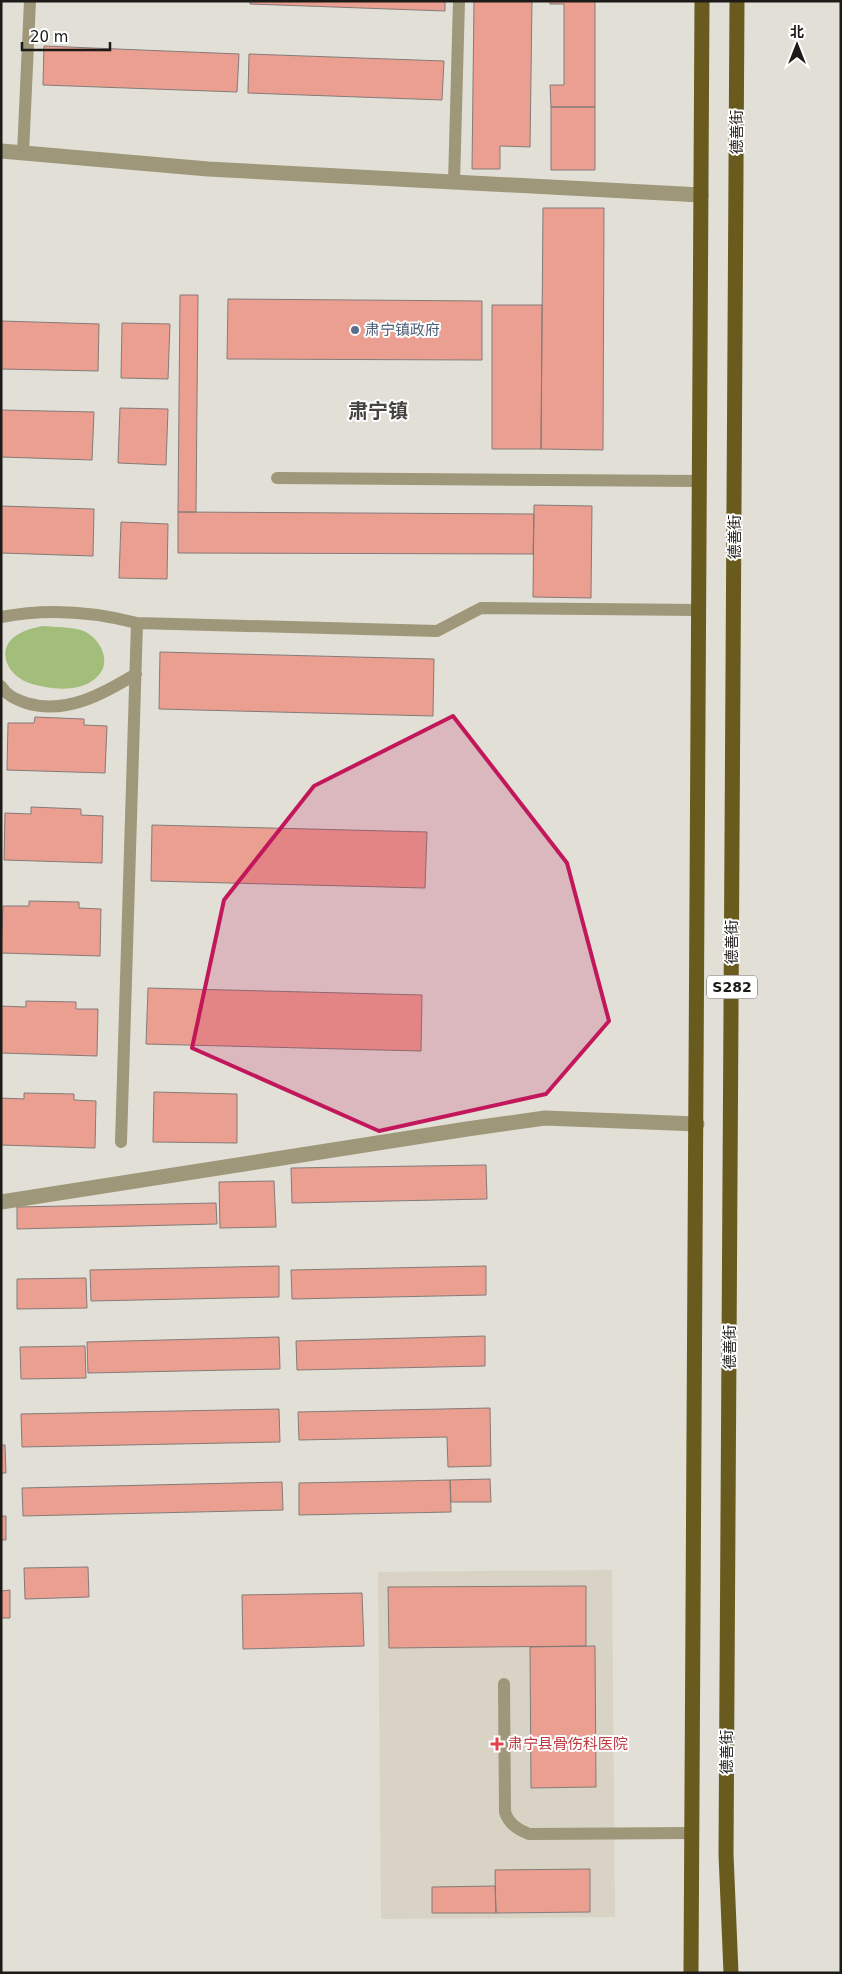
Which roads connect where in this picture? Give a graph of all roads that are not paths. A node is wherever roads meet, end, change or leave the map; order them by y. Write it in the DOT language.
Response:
graph roads {
  1 [pos="30,1"];
  2 [pos="459,1"];
  3 [pos="702,1"];
  4 [pos="737,1"];
  5 [pos="1,152"];
  6 [pos="23,153"];
  7 [pos="454,182"];
  8 [pos="701,195"];
  9 [pos="277,478"];
  10 [pos="700,481"];
  11 [pos="699,610"];
  12 [pos="1,617"];
  13 [pos="137,622"];
  14 [pos="136,674"];
  15 [pos="1,686"];
  16 [pos="697,1124"];
  17 [pos="122,1142"];
  18 [pos="1,1202"];
  19 [pos="504,1684"];
  20 [pos="692,1833"];
  21 [pos="691,1973"];
  22 [pos="731,1973"];
  1 -- 6 [label="lane"];
  2 -- 7 [label="lane"];
  3 -- 8 [label="main road, S282"];
  4 -- 22 [label="main road, 德善街 / S282"];
  5 -- 6 [label="street"];
  6 -- 7 [label="street"];
  7 -- 8 [label="street"];
  8 -- 10 [label="main road, S282"];
  9 -- 10 [label="lane"];
  10 -- 11 [label="main road, S282"];
  11 -- 13 [label="lane"];
  11 -- 16 [label="main road, S282"];
  12 -- 13 [label="lane"];
  13 -- 14 [label="lane"];
  14 -- 15 [label="lane"];
  14 -- 17 [label="lane"];
  16 -- 18 [label="street"];
  16 -- 20 [label="main road, S282"];
  19 -- 20 [label="lane"];
  20 -- 21 [label="main road, S282"];
}
